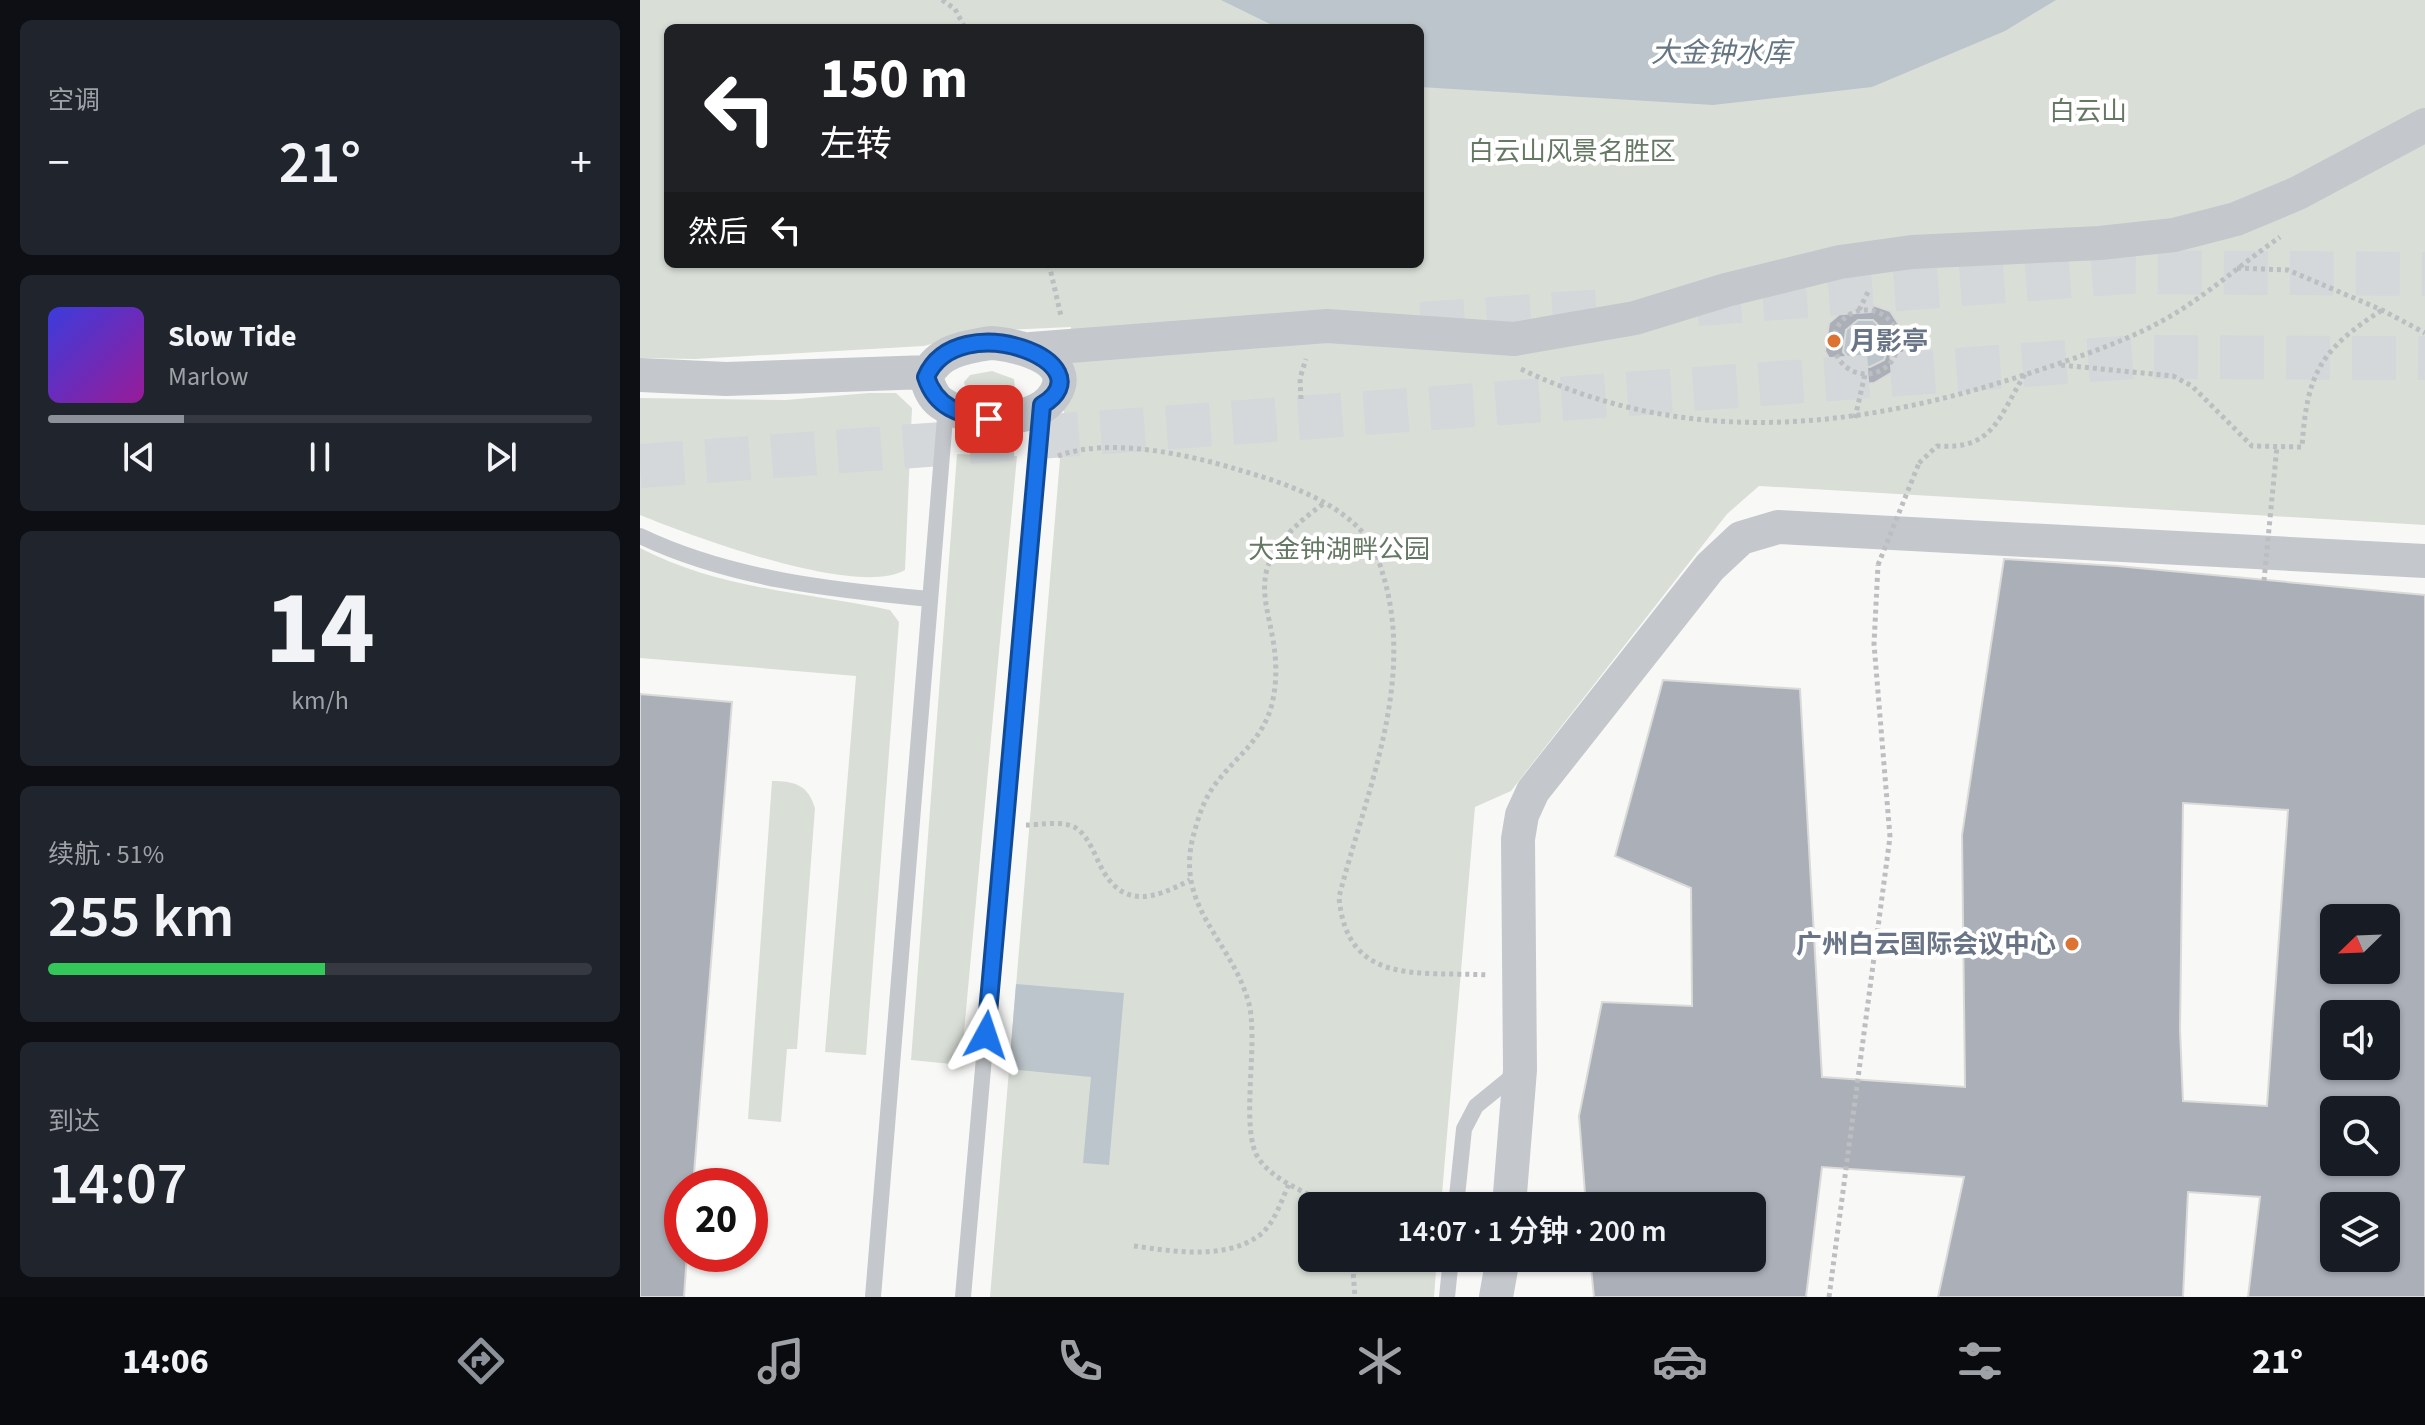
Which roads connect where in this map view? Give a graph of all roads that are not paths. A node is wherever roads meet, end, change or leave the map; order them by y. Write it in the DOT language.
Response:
graph roads {
  1 [pos="2425,125"];
  2 [pos="1047,347"];
  3 [pos="928,372"];
  4 [pos="640,375"];
  5 [pos="1042,405"];
  6 [pos="946,406"];
  7 [pos="640,536"];
  8 [pos="2425,561"];
  9 [pos="930,599"];
  10 [pos="1520,1070"];
  11 [pos="1457,1192"];
  12 [pos="1510,1192"];
  13 [pos="1450,1272"];
  14 [pos="1500,1272"];
  15 [pos="873,1297"];
  16 [pos="963,1297"];
  17 [pos="1447,1297"];
  18 [pos="1496,1297"];
  1 -- 2 [label="street"];
  2 -- 3 [label="street"];
  2 -- 5 [label="street"];
  3 -- 4 [label="street"];
  3 -- 6 [label="street"];
  5 -- 6 [label="street"];
  5 -- 16 [label="lane"];
  6 -- 9 [label="lane"];
  7 -- 9 [label="lane"];
  8 -- 10 [label="street"];
  9 -- 15 [label="lane"];
  10 -- 11 [label="lane"];
  10 -- 12 [label="street"];
  13 -- 17 [label="lane"];
  14 -- 18 [label="street"];
}
